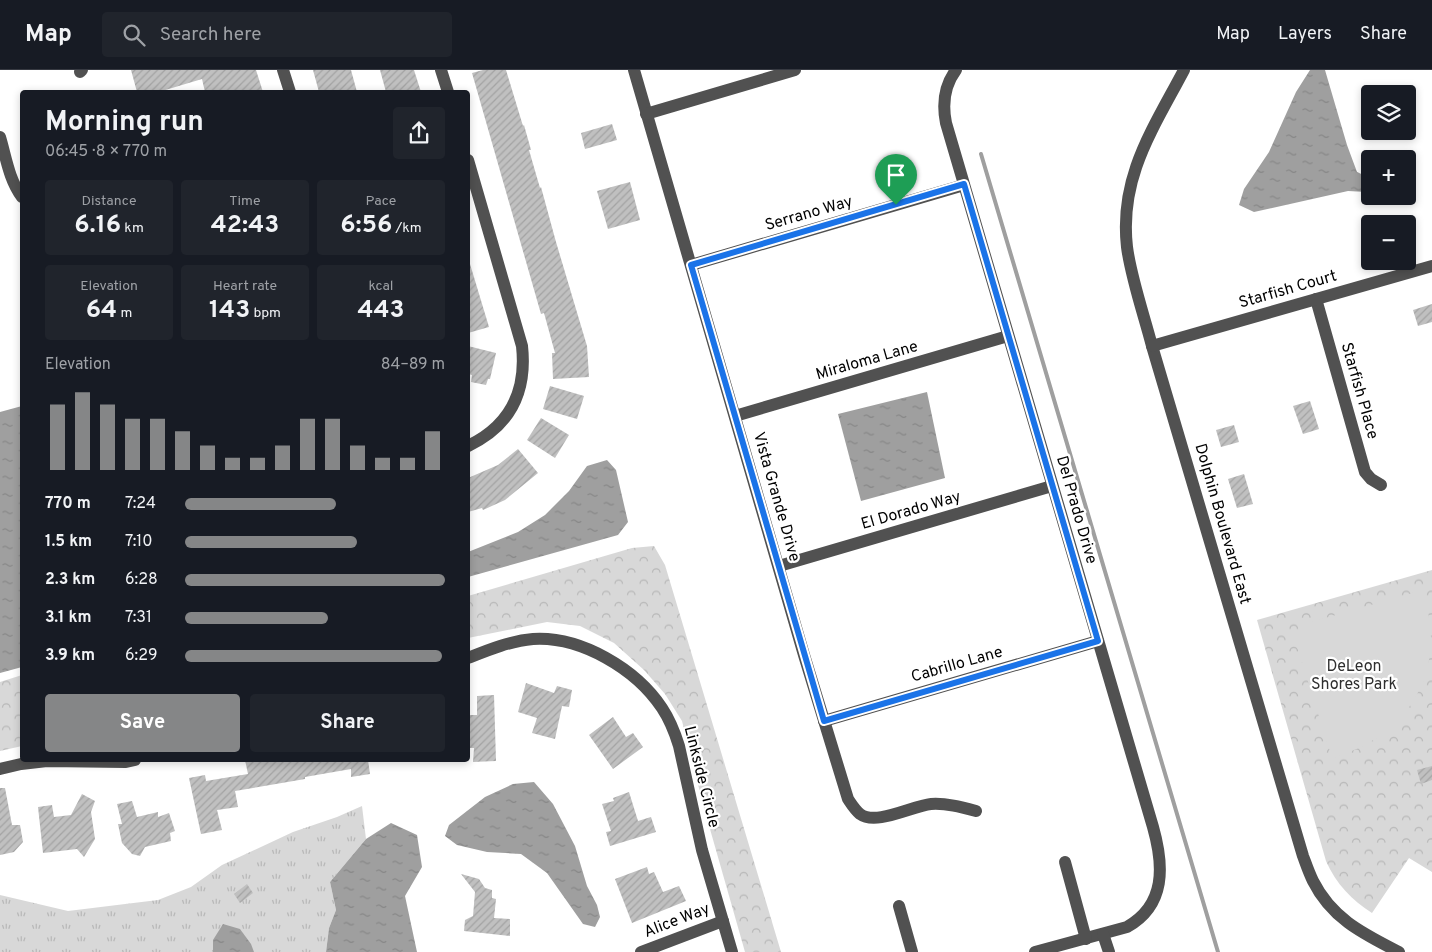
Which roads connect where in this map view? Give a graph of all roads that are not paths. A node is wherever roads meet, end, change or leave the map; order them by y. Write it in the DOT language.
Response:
graph roads {
  1 [pos="283,70"];
  2 [pos="441,70"];
  3 [pos="634,70"];
  4 [pos="795,70"];
  5 [pos="956,70"];
  6 [pos="1184,70"];
  7 [pos="289,90"];
  8 [pos="447,90"];
  9 [pos="646,114"];
  10 [pos="0,136"];
  11 [pos="470,167"];
  12 [pos="964,184"];
  13 [pos="20,194"];
  14 [pos="691,265"];
  15 [pos="1432,266"];
  16 [pos="1316,299"];
  17 [pos="1008,336"];
  18 [pos="1152,346"];
  19 [pos="735,416"];
  20 [pos="470,445"];
  21 [pos="1381,485"];
  22 [pos="1052,486"];
  23 [pos="779,566"];
  24 [pos="1098,641"];
  25 [pos="470,657"];
  26 [pos="824,721"];
  27 [pos="38,762"];
  28 [pos="0,769"];
  29 [pos="976,811"];
  30 [pos="1065,862"];
  31 [pos="899,906"];
  32 [pos="723,921"];
  33 [pos="1103,934"];
  34 [pos="1086,939"];
  35 [pos="641,952"];
  36 [pos="732,952"];
  37 [pos="912,952"];
  38 [pos="1035,952"];
  39 [pos="1108,952"];
  40 [pos="1399,952"];
  1 -- 7 [label="street"];
  2 -- 8 [label="street"];
  3 -- 9 [label="street, Vista Grande Drive"];
  4 -- 9 [label="street"];
  5 -- 12 [label="street, Del Prado Drive"];
  6 -- 18 [label="street, Dolphin Boulevard East"];
  9 -- 14 [label="street, Vista Grande Drive"];
  10 -- 13 [label="street"];
  11 -- 20 [label="street"];
  12 -- 14 [label="street, Serrano Way"];
  12 -- 17 [label="street, Del Prado Drive"];
  14 -- 19 [label="street, Vista Grande Drive"];
  15 -- 16 [label="street, Starfish Court"];
  16 -- 18 [label="street, Starfish Court"];
  16 -- 21 [label="street, Starfish Place"];
  17 -- 19 [label="street, Miraloma Lane"];
  17 -- 22 [label="street, Del Prado Drive"];
  18 -- 40 [label="street, Dolphin Boulevard East"];
  19 -- 23 [label="street, Vista Grande Drive"];
  22 -- 23 [label="street, El Dorado Way"];
  22 -- 24 [label="street, Del Prado Drive"];
  23 -- 26 [label="street, Vista Grande Drive"];
  24 -- 26 [label="street, Cabrillo Lane"];
  24 -- 33 [label="street, Del Prado Drive"];
  25 -- 32 [label="street, Linkside Circle"];
  26 -- 29 [label="street, Vista Grande Drive"];
  27 -- 28 [label="street"];
  30 -- 34 [label="street"];
  31 -- 37 [label="street"];
  32 -- 35 [label="street, Alice Way"];
  32 -- 36 [label="street, Linkside Circle"];
  33 -- 34 [label="street, Del Prado Drive"];
  33 -- 39 [label="street"];
  34 -- 38 [label="street, Del Prado Drive"];
}
